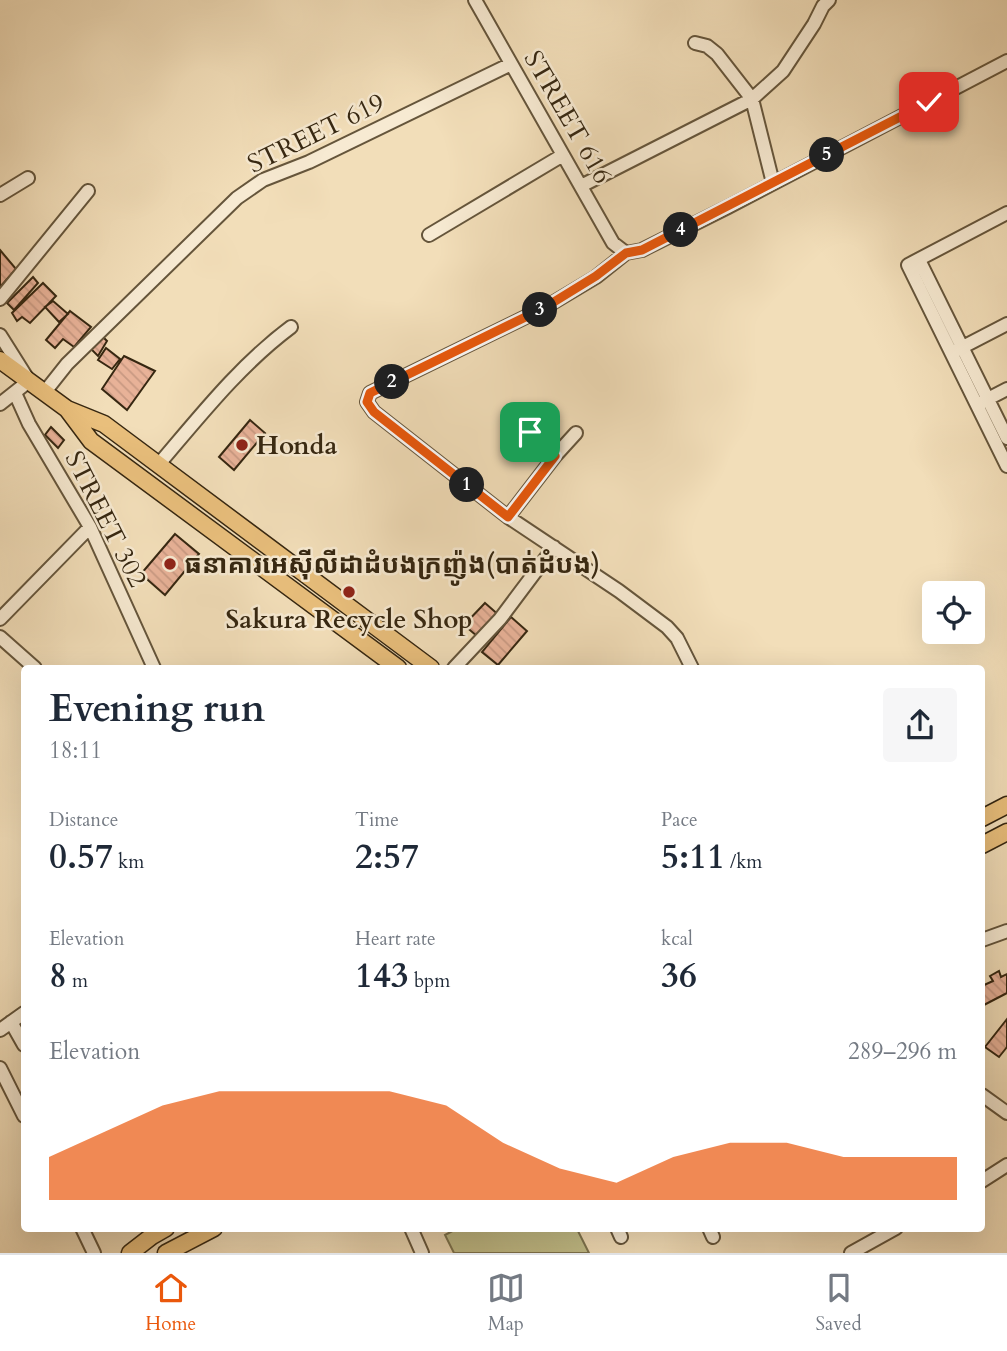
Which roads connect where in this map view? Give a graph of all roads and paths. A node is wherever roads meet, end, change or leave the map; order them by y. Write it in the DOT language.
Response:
graph roads {
  1 [pos="475,0"];
  2 [pos="829,0"];
  3 [pos="695,43"];
  4 [pos="1007,61"];
  5 [pos="511,64"];
  6 [pos="752,99"];
  7 [pos="563,155"];
  8 [pos="28,178"];
  9 [pos="774,183"];
  10 [pos="581,186"];
  11 [pos="88,191"];
  12 [pos="0,195"];
  13 [pos="1007,213"];
  14 [pos="429,235"];
  15 [pos="626,253"];
  16 [pos="0,299"];
  17 [pos="1007,324"];
  18 [pos="291,327"];
  19 [pos="0,335"];
  20 [pos="957,350"];
  21 [pos="0,360"];
  22 [pos="29,381"];
  23 [pos="1007,389"];
  24 [pos="15,393"];
  25 [pos="44,393"];
  26 [pos="982,402"];
  27 [pos="0,404"];
  28 [pos="67,409"];
  29 [pos="530,432"];
  30 [pos="576,433"];
  31 [pos="1007,438"];
  32 [pos="555,456"];
  33 [pos="159,464"];
  34 [pos="1007,466"];
  35 [pos="508,517"];
  36 [pos="90,527"];
  37 [pos="554,547"];
  38 [pos="0,619"];
  39 [pos="0,637"];
  40 [pos="32,665"];
  41 [pos="153,665"];
  42 [pos="394,665"];
  43 [pos="427,665"];
  44 [pos="457,665"];
  45 [pos="690,665"];
  46 [pos="1007,806"];
  47 [pos="985,817"];
  48 [pos="1007,832"];
  49 [pos="985,843"];
  50 [pos="1007,931"];
  51 [pos="985,939"];
  52 [pos="21,1015"];
  53 [pos="6,1026"];
  54 [pos="21,1042"];
  55 [pos="0,1068"];
  56 [pos="985,1097"];
  57 [pos="21,1110"];
  58 [pos="1007,1113"];
  59 [pos="1007,1165"];
  60 [pos="985,1179"];
  61 [pos="84,1232"];
  62 [pos="159,1232"];
  63 [pos="206,1232"];
  64 [pos="413,1232"];
  65 [pos="889,1232"];
  66 [pos="94,1253"];
  67 [pos="130,1253"];
  68 [pos="166,1253"];
  69 [pos="422,1253"];
  70 [pos="851,1253"];
  1 -- 5 [label="street, STREET 616"];
  2 -- 6 [label="street"];
  3 -- 6 [label="street"];
  4 -- 9 [label="street"];
  5 -- 7 [label="street, STREET 616"];
  5 -- 25 [label="street, STREET 619"];
  6 -- 9 [label="street"];
  6 -- 10 [label="street"];
  7 -- 10 [label="street, STREET 616"];
  7 -- 14 [label="street"];
  8 -- 12 [label="street"];
  9 -- 15 [label="street"];
  10 -- 15 [label="street, STREET 616"];
  11 -- 16 [label="street"];
  13 -- 20 [label="street"];
  15 -- 35 [label="street"];
  17 -- 20 [label="street"];
  18 -- 33 [label="street"];
  19 -- 22 [label="street"];
  20 -- 26 [label="street"];
  21 -- 22 [label="main road"];
  22 -- 24 [label="street"];
  22 -- 25 [label="main road"];
  23 -- 26 [label="street"];
  24 -- 27 [label="street"];
  24 -- 36 [label="street, STREET 302"];
  25 -- 28 [label="main road"];
  26 -- 31 [label="street"];
  26 -- 34 [label="street"];
  28 -- 33 [label="main road"];
  28 -- 42 [label="main road"];
  29 -- 32 [label="street"];
  30 -- 32 [label="street"];
  32 -- 35 [label="street"];
  33 -- 43 [label="main road"];
  35 -- 37 [label="street"];
  36 -- 38 [label="street"];
  36 -- 41 [label="street, STREET 302"];
  37 -- 44 [label="street"];
  37 -- 45 [label="street"];
  39 -- 40 [label="street"];
  46 -- 47 [label="main road"];
  48 -- 49 [label="main road"];
  50 -- 51 [label="street"];
  52 -- 53 [label="street"];
  53 -- 54 [label="street"];
  55 -- 57 [label="street"];
  56 -- 58 [label="street"];
  59 -- 60 [label="street"];
  61 -- 66 [label="street"];
  62 -- 67 [label="main road"];
  63 -- 68 [label="main road"];
  64 -- 69 [label="street"];
  65 -- 70 [label="street"];
}
